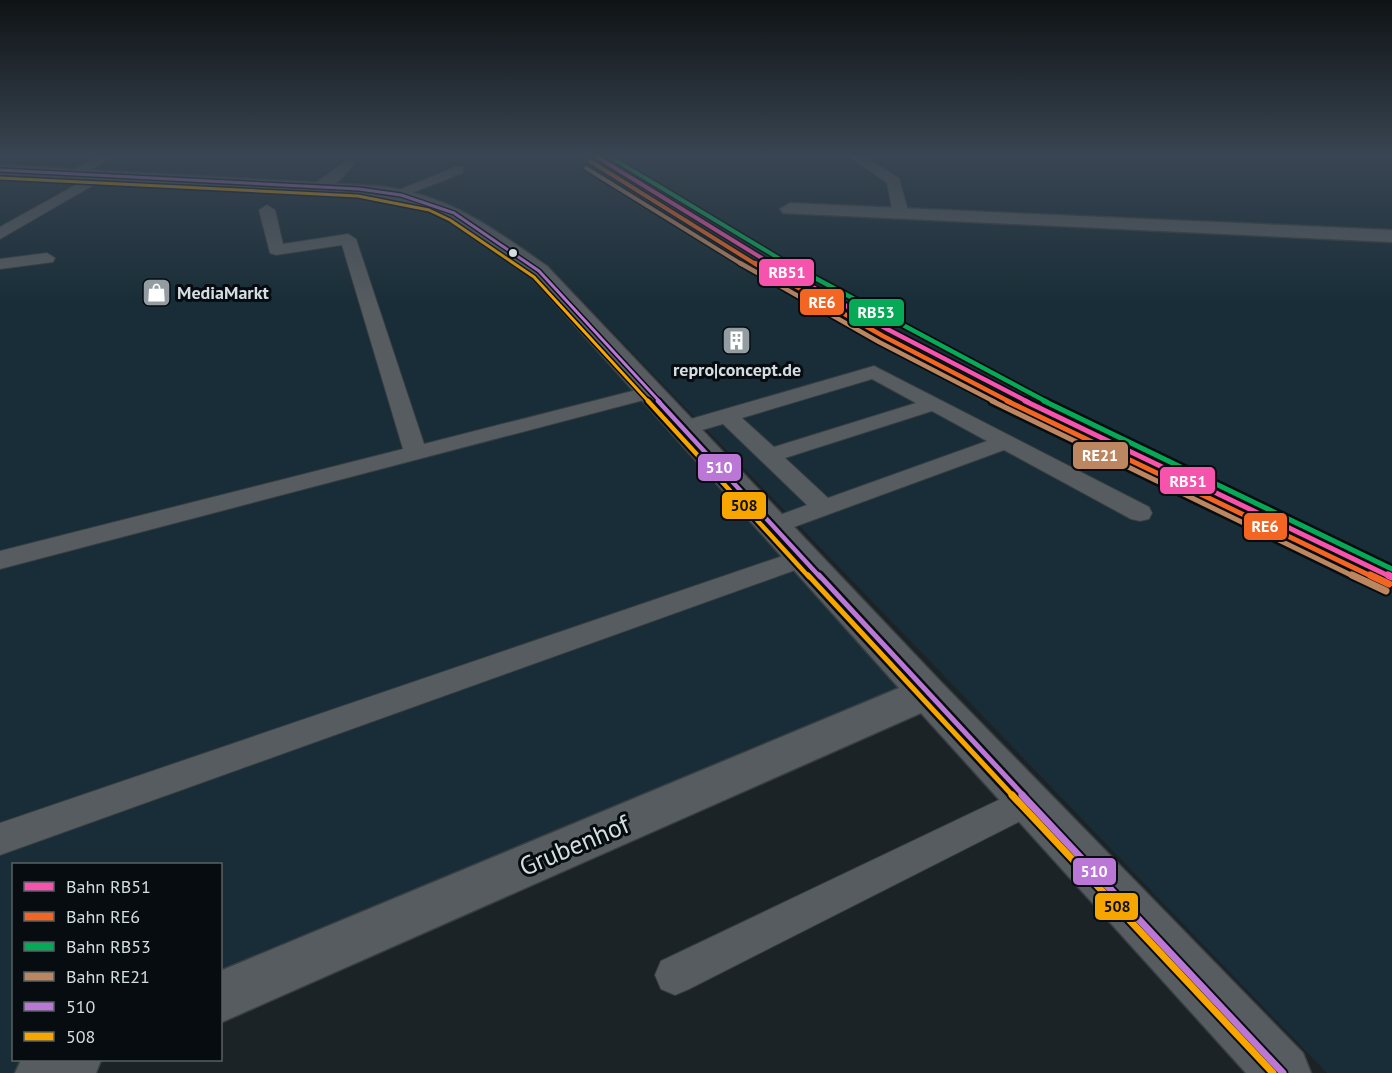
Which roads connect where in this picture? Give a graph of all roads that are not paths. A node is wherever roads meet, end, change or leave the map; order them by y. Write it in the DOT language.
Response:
graph roads {
  1 [pos="49,205"];
  2 [pos="437,205"];
  3 [pos="899,205"];
  4 [pos="790,209"];
  5 [pos="267,210"];
  6 [pos="901,214"];
  7 [pos="0,234"];
  8 [pos="1389,237"];
  9 [pos="47,258"];
  10 [pos="0,264"];
  11 [pos="652,392"];
  12 [pos="933,404"];
  13 [pos="728,416"];
  14 [pos="685,429"];
  15 [pos="1005,442"];
  16 [pos="415,452"];
  17 [pos="769,456"];
  18 [pos="824,508"];
  19 [pos="1140,513"];
  20 [pos="774,526"];
  21 [pos="803,558"];
  22 [pos="0,560"];
  23 [pos="927,693"];
  24 [pos="1028,801"];
  25 [pos="0,839"];
  26 [pos="675,975"];
  27 [pos="222,996"];
  28 [pos="70,1061"];
  29 [pos="43,1073"];
  30 [pos="1283,1073"];
  1 -- 7 [label="lane"];
  2 -- 11 [label="street"];
  3 -- 6 [label="lane"];
  4 -- 6 [label="street"];
  5 -- 16 [label="lane"];
  6 -- 8 [label="street"];
  9 -- 10 [label="lane"];
  11 -- 14 [label="street"];
  11 -- 16 [label="lane"];
  12 -- 13 [label="lane"];
  12 -- 15 [label="lane"];
  12 -- 17 [label="lane"];
  13 -- 14 [label="lane"];
  13 -- 17 [label="lane"];
  14 -- 20 [label="street"];
  15 -- 18 [label="lane"];
  15 -- 19 [label="lane"];
  16 -- 22 [label="lane"];
  17 -- 18 [label="lane"];
  18 -- 20 [label="lane"];
  20 -- 21 [label="street"];
  21 -- 23 [label="street"];
  21 -- 25 [label="lane"];
  23 -- 24 [label="street"];
  23 -- 27 [label="street, Grubenhof"];
  24 -- 26 [label="lane"];
  24 -- 30 [label="street"];
  28 -- 29 [label="street"];
}
